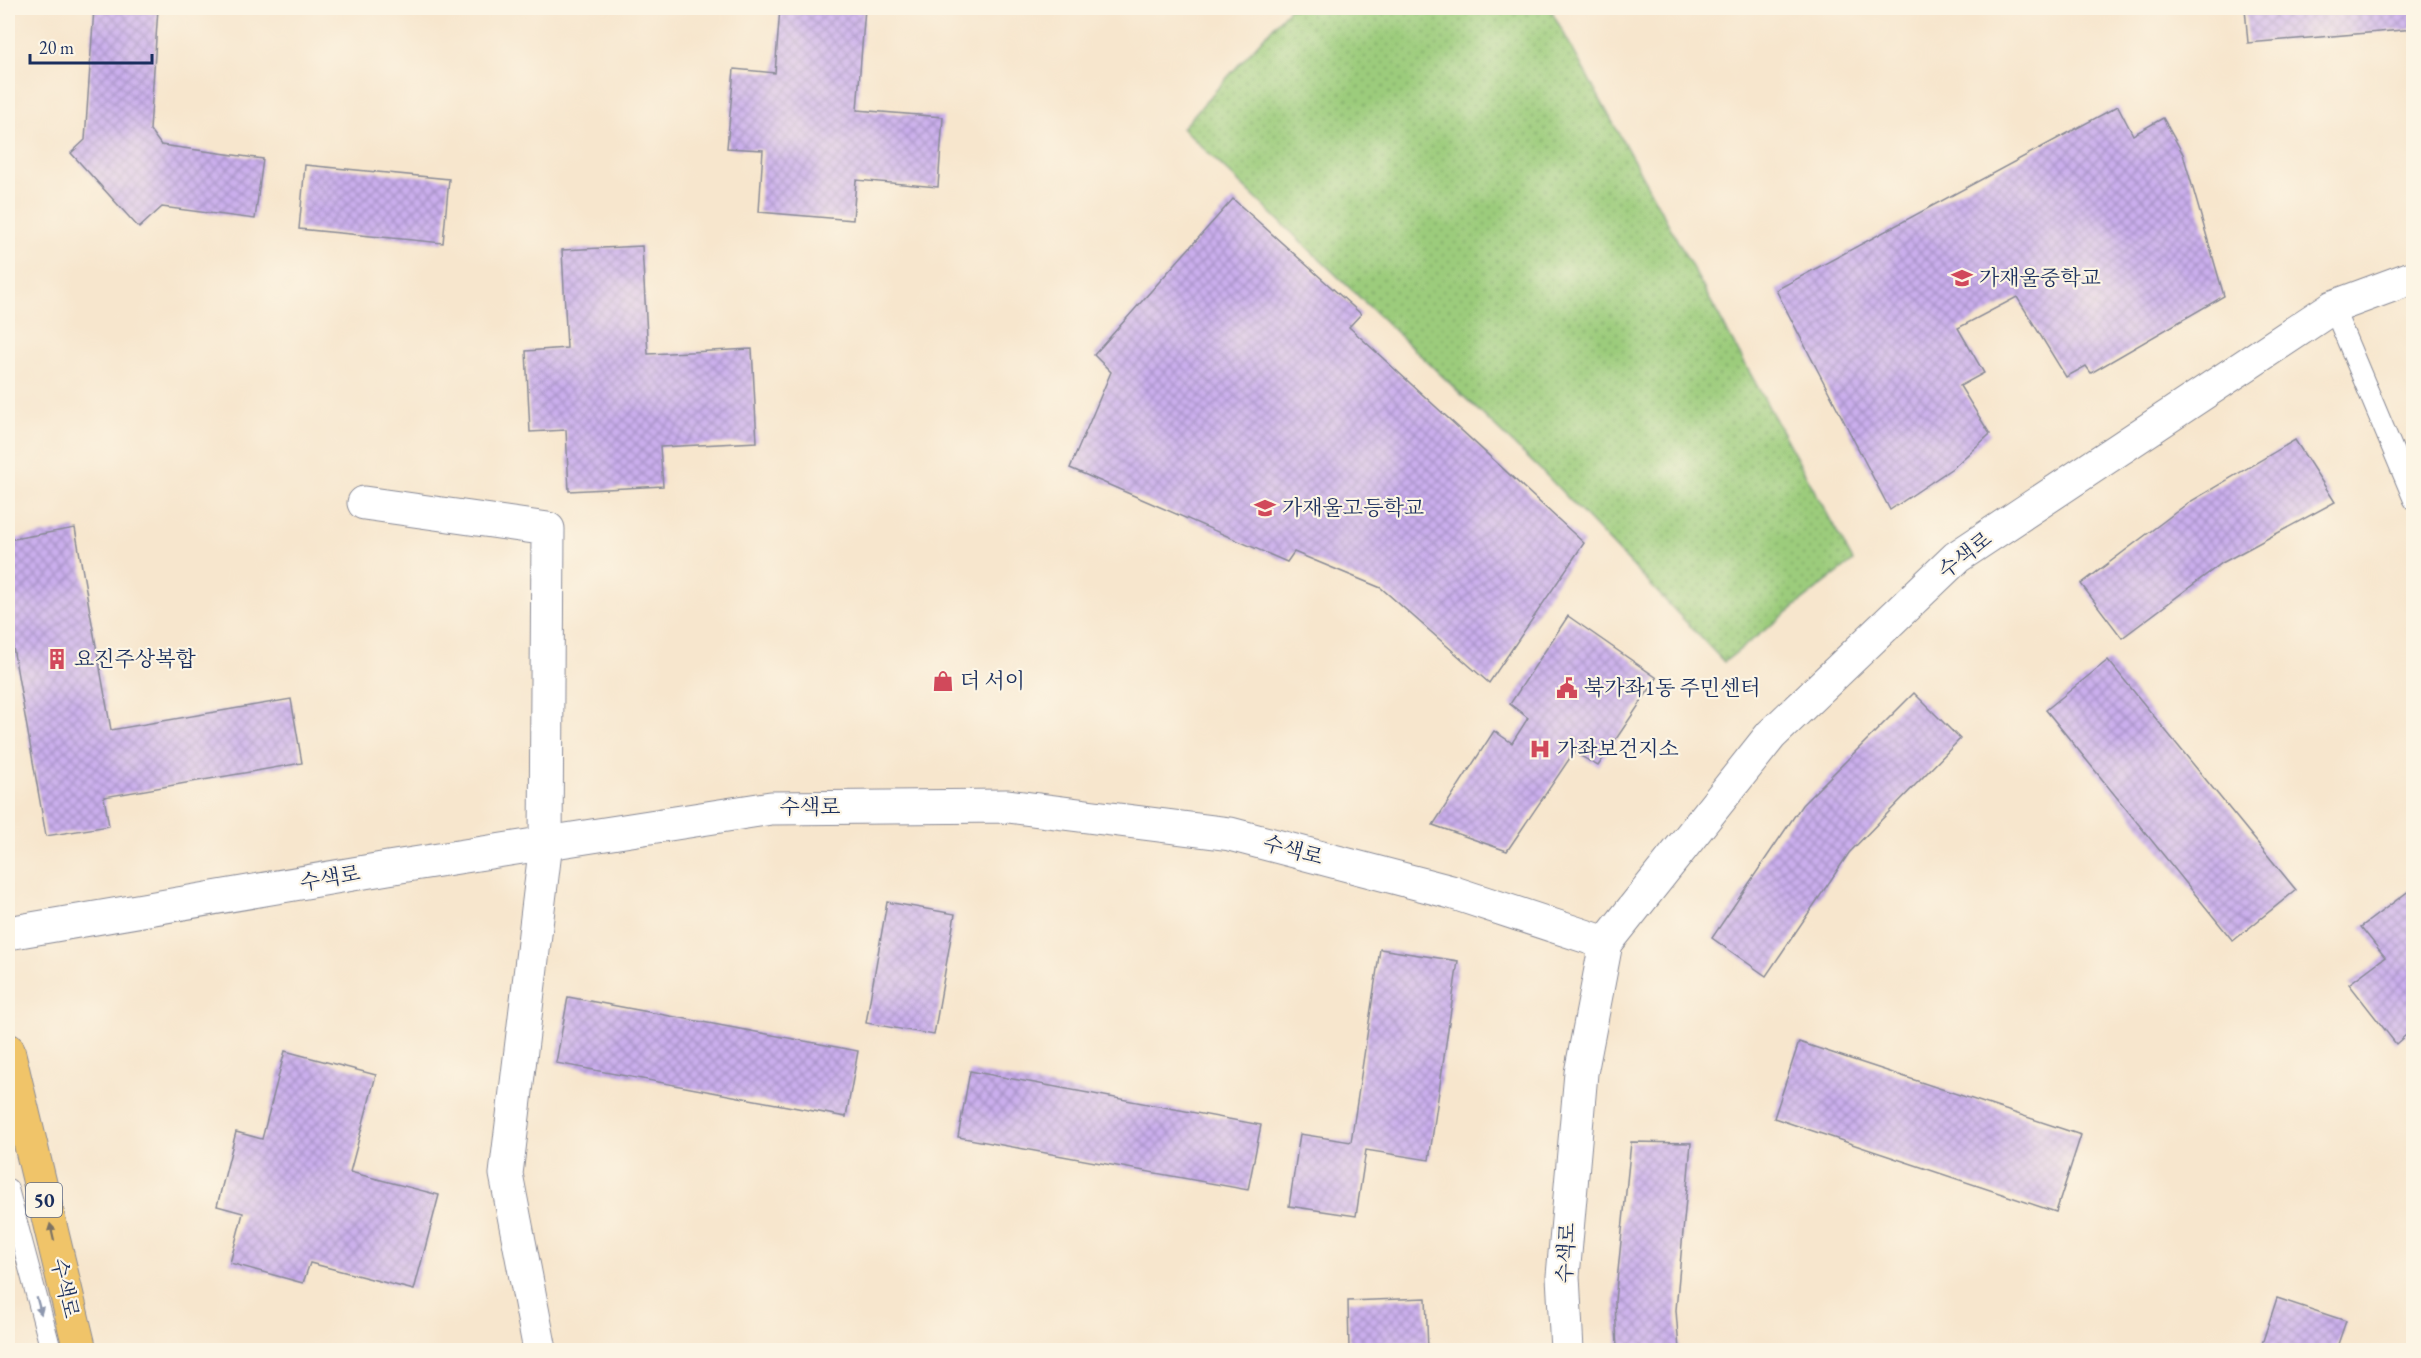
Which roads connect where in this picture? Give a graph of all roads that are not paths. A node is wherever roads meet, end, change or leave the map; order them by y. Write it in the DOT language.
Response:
graph roads {
  1 [pos="2414,277"];
  2 [pos="2333,307"];
  3 [pos="2414,500"];
  4 [pos="364,503"];
  5 [pos="546,843"];
  6 [pos="8,933"];
  7 [pos="1606,943"];
  8 [pos="8,1050"];
  9 [pos="8,1189"];
  10 [pos="51,1350"];
  11 [pos="80,1350"];
  12 [pos="540,1350"];
  13 [pos="1567,1350"];
  1 -- 2 [label="street, 수색로"];
  2 -- 3 [label="lane"];
  2 -- 7 [label="street, 수색로"];
  4 -- 5 [label="street"];
  5 -- 6 [label="street, 수색로"];
  5 -- 7 [label="street, 수색로"];
  5 -- 12 [label="street"];
  7 -- 13 [label="street, 수색로"];
  11 -- 8 [label="main road, 수색로 / 50, one-way"];
  9 -- 10 [label="lane, one-way"];
}
